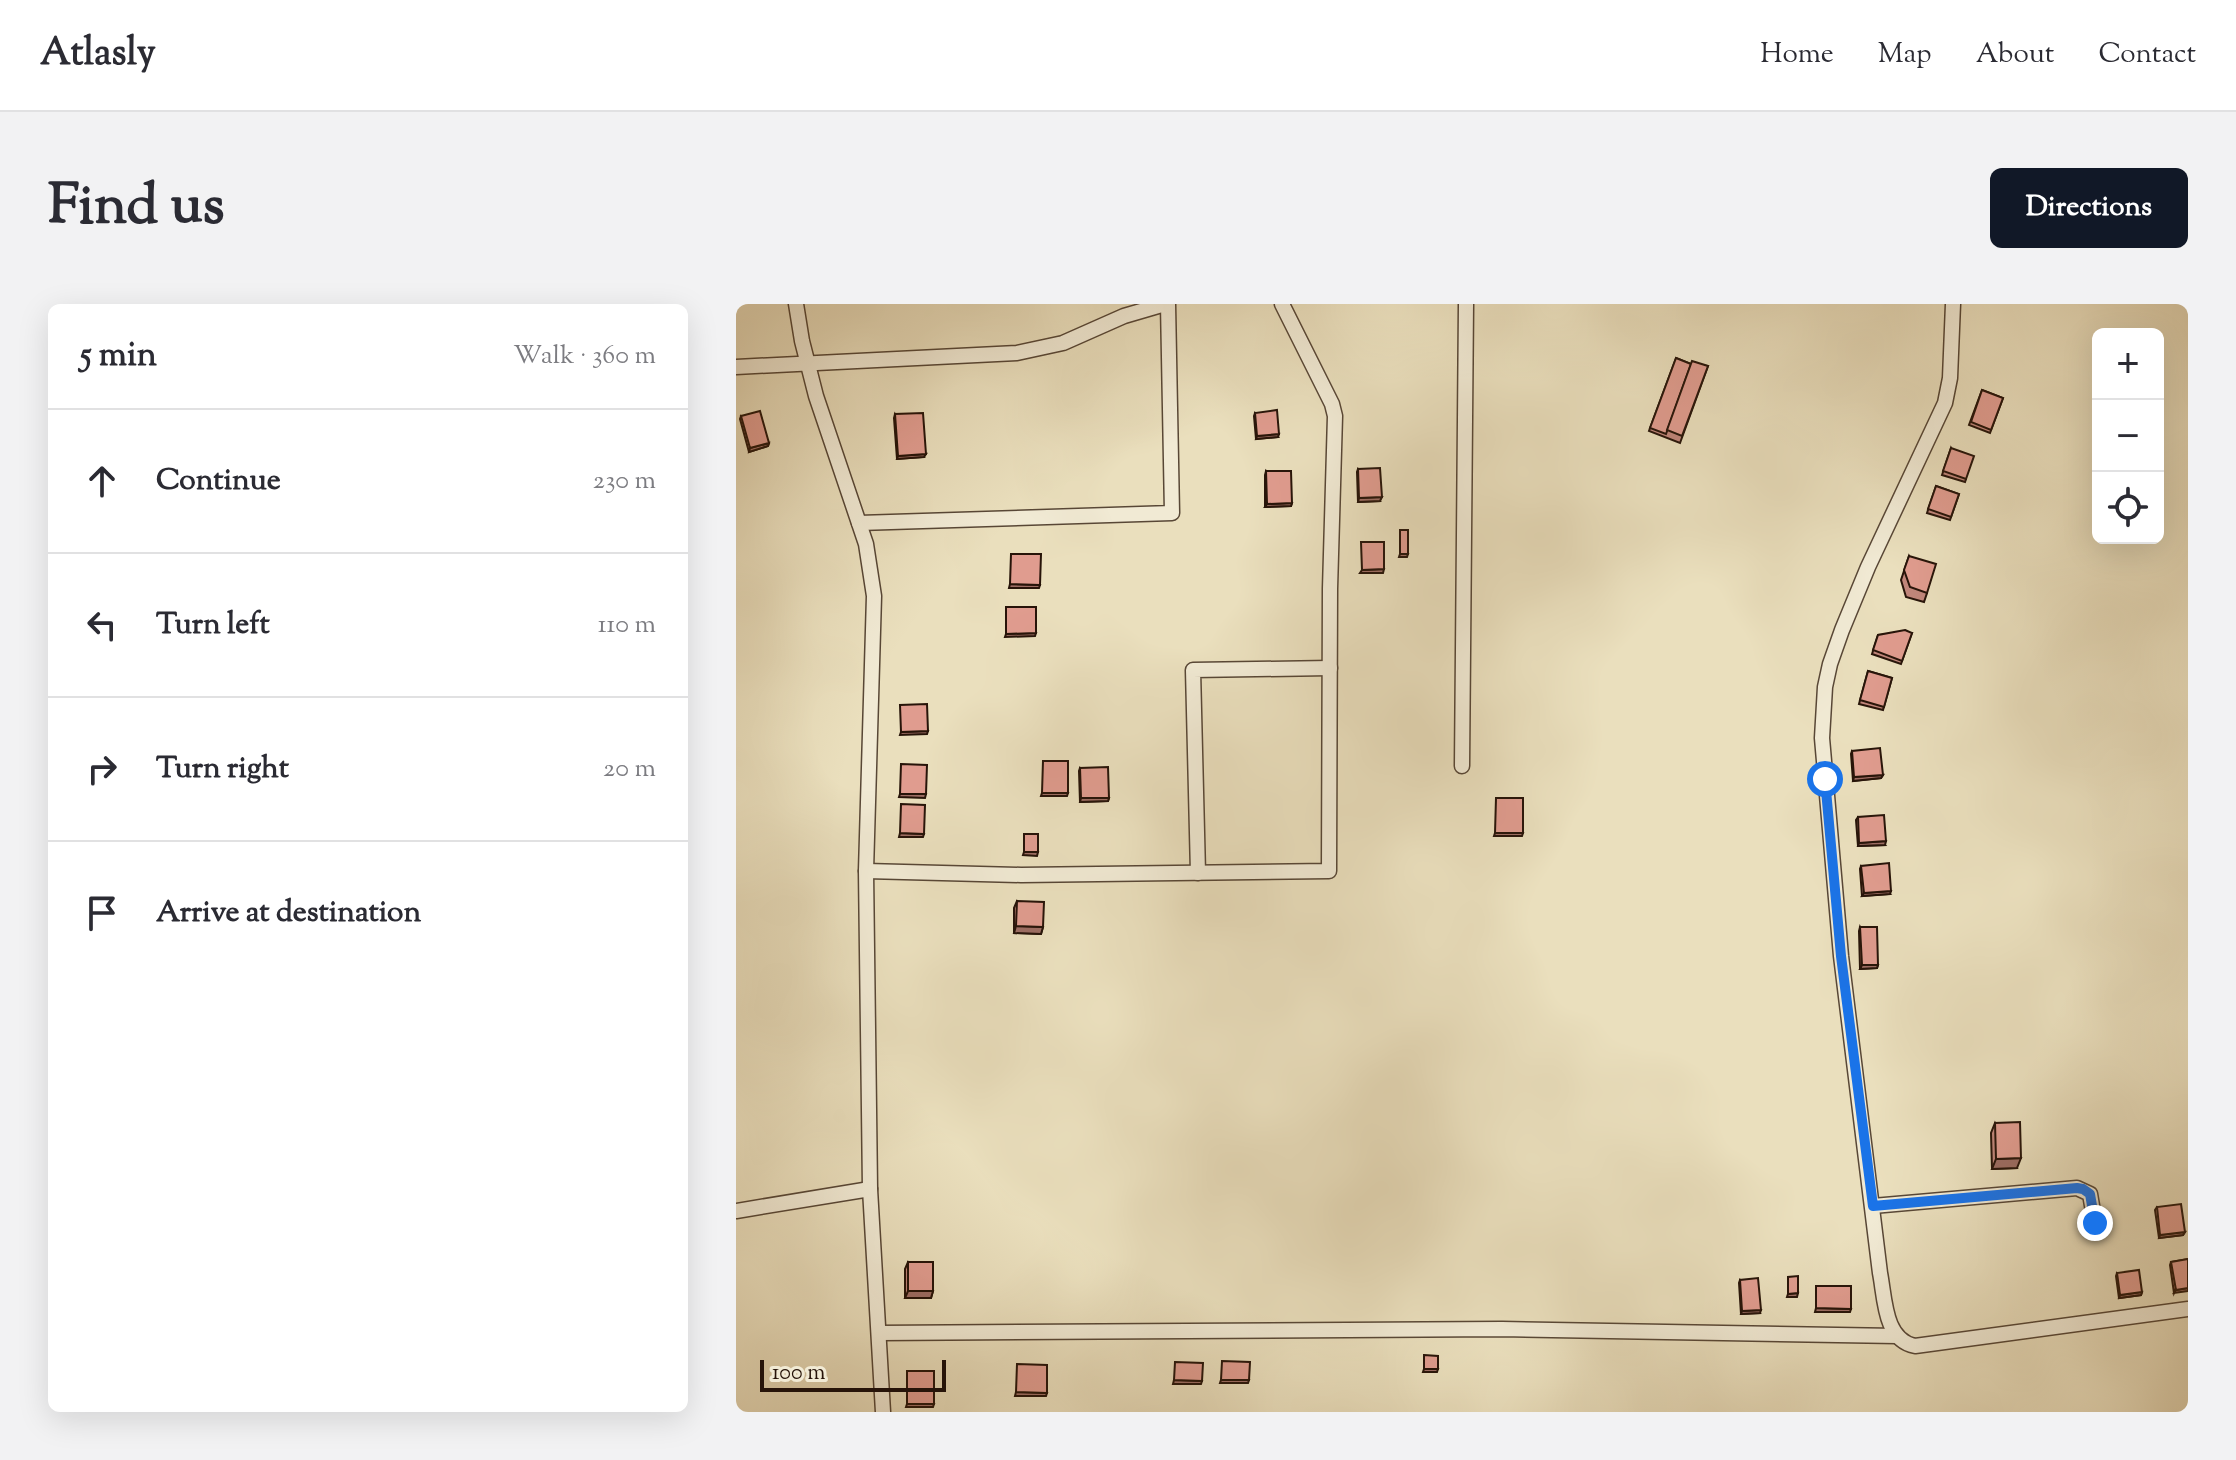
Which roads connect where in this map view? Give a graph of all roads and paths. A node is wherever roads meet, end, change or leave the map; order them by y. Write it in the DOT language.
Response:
graph roads {
  1 [pos="796,304"];
  2 [pos="1166,304"];
  3 [pos="1282,304"];
  4 [pos="1466,304"];
  5 [pos="1953,304"];
  6 [pos="1120,310"];
  7 [pos="808,363"];
  8 [pos="736,367"];
  9 [pos="859,523"];
  10 [pos="1330,668"];
  11 [pos="1462,766"];
  12 [pos="866,871"];
  13 [pos="1198,873"];
  14 [pos="870,1189"];
  15 [pos="1873,1206"];
  16 [pos="736,1211"];
  17 [pos="2095,1223"];
  18 [pos="2188,1309"];
  19 [pos="879,1333"];
  20 [pos="1897,1336"];
  21 [pos="883,1412"];
  1 -- 7 [label="street"];
  2 -- 6 [label="street"];
  2 -- 9 [label="street"];
  3 -- 10 [label="street"];
  4 -- 11 [label="street"];
  5 -- 15 [label="street"];
  6 -- 7 [label="street"];
  7 -- 8 [label="street"];
  7 -- 9 [label="street"];
  9 -- 12 [label="street"];
  10 -- 13 [label="street"];
  10 -- 13 [label="street"];
  12 -- 13 [label="street"];
  12 -- 14 [label="street"];
  14 -- 16 [label="street"];
  14 -- 19 [label="street"];
  15 -- 17 [label="street"];
  15 -- 20 [label="street"];
  18 -- 20 [label="street"];
  19 -- 20 [label="street"];
  19 -- 21 [label="street"];
}
